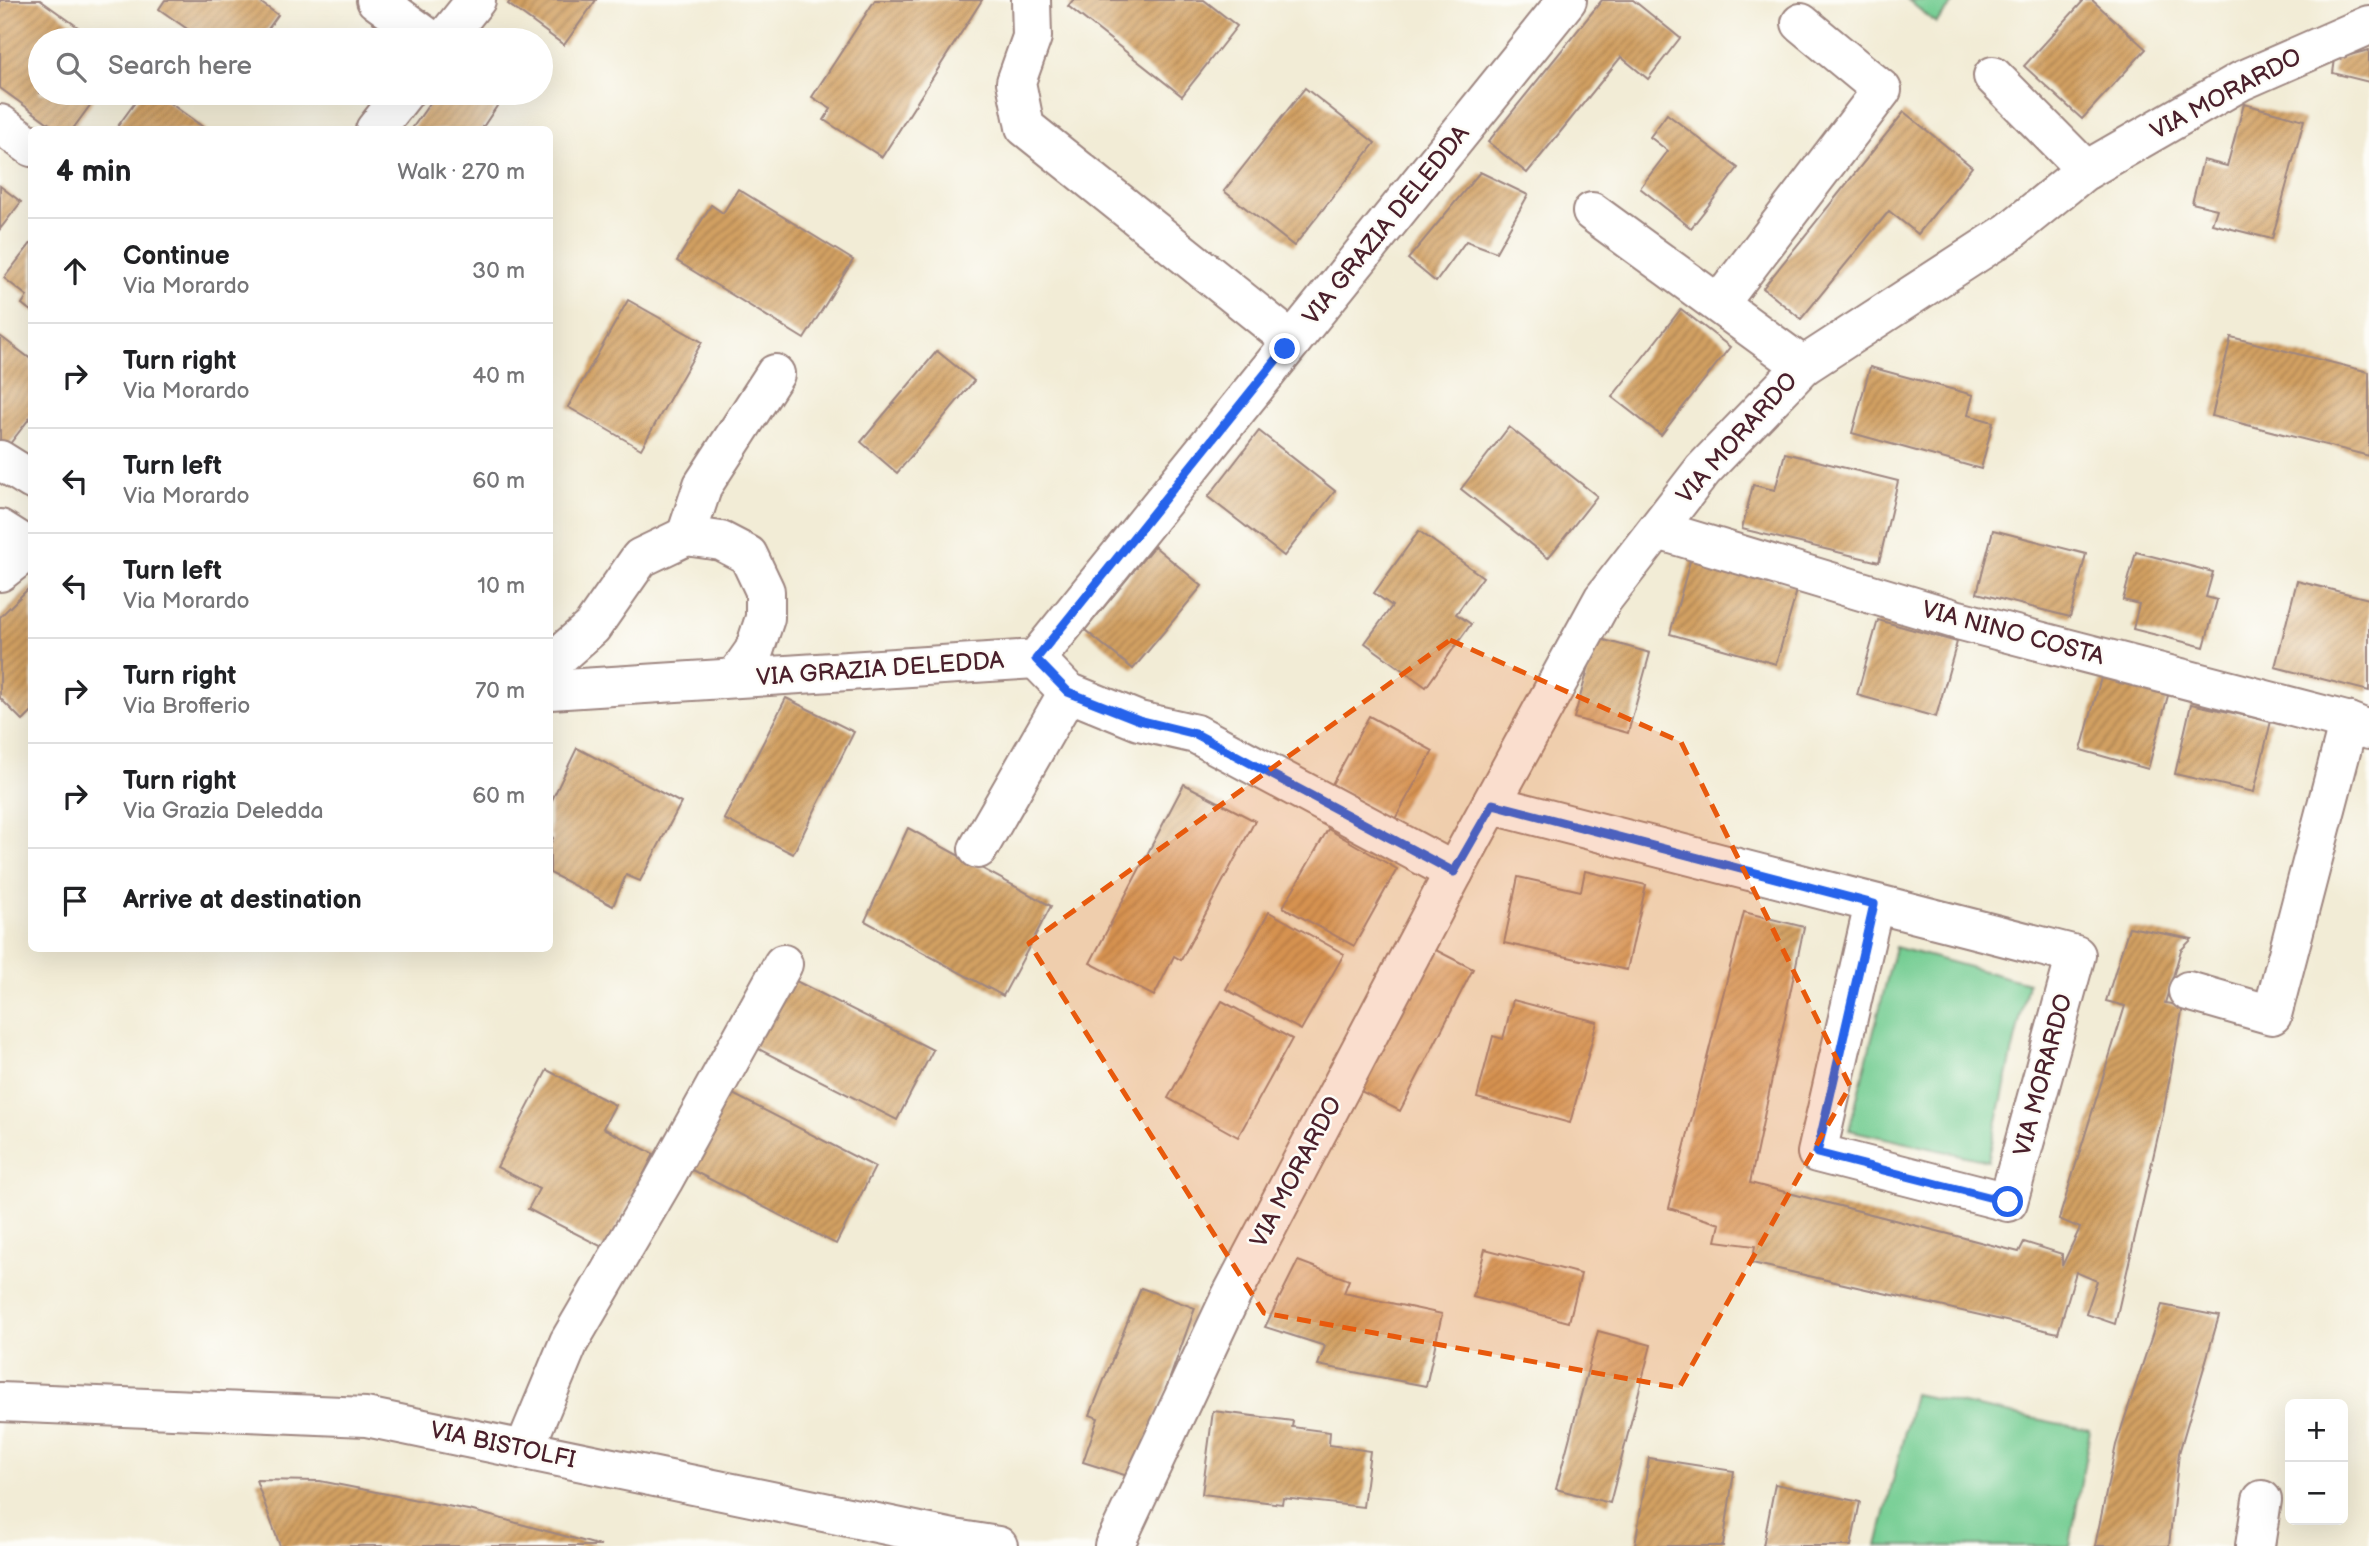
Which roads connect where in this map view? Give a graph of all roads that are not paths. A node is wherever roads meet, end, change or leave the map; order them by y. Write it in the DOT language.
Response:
graph roads {
  1 [pos="376,0"];
  2 [pos="476,0"];
  3 [pos="1031,0"];
  4 [pos="1567,0"];
  5 [pos="1801,23"];
  6 [pos="2369,25"];
  7 [pos="414,28"];
  8 [pos="454,28"];
  9 [pos="1993,76"];
  10 [pos="395,105"];
  11 [pos="0,124"];
  12 [pos="378,126"];
  13 [pos="28,144"];
  14 [pos="2086,170"];
  15 [pos="1592,212"];
  16 [pos="1719,304"];
  17 [pos="1293,341"];
  18 [pos="1803,366"];
  19 [pos="775,374"];
  20 [pos="0,460"];
  21 [pos="28,478"];
  22 [pos="1658,530"];
  23 [pos="686,536"];
  24 [pos="20,541"];
  25 [pos="0,572"];
  26 [pos="1036,659"];
  27 [pos="553,661"];
  28 [pos="735,678"];
  29 [pos="553,690"];
  30 [pos="1068,692"];
  31 [pos="2358,726"];
  32 [pos="1493,804"];
  33 [pos="978,849"];
  34 [pos="1454,872"];
  35 [pos="1874,904"];
  36 [pos="783,964"];
  37 [pos="2188,991"];
  38 [pos="0,1402"];
  39 [pos="524,1450"];
  40 [pos="2262,1500"];
  41 [pos="998,1546"];
  42 [pos="1114,1546"];
  43 [pos="2255,1546"];
  1 -- 7 [label="street"];
  2 -- 8 [label="street"];
  3 -- 17 [label="street"];
  4 -- 17 [label="street, VIA GRAZIA DELEDDA"];
  5 -- 16 [label="street"];
  6 -- 14 [label="street, VIA MORARDO"];
  9 -- 14 [label="street"];
  10 -- 12 [label="street"];
  11 -- 13 [label="street"];
  14 -- 18 [label="street, VIA MORARDO"];
  15 -- 16 [label="street"];
  16 -- 18 [label="street"];
  17 -- 26 [label="street, VIA GRAZIA DELEDDA"];
  18 -- 22 [label="street, VIA MORARDO"];
  19 -- 23 [label="street"];
  20 -- 21 [label="street"];
  22 -- 31 [label="street, VIA NINO COSTA"];
  22 -- 32 [label="street, VIA MORARDO"];
  23 -- 27 [label="street"];
  23 -- 28 [label="street"];
  24 -- 25 [label="street"];
  26 -- 28 [label="street, VIA GRAZIA DELEDDA"];
  26 -- 30 [label="street"];
  28 -- 29 [label="street, VIA GRAZIA DELEDDA"];
  30 -- 33 [label="street"];
  30 -- 34 [label="street"];
  31 -- 37 [label="street"];
  32 -- 34 [label="street, VIA MORARDO"];
  32 -- 35 [label="street, VIA MORARDO"];
  34 -- 42 [label="street, VIA MORARDO"];
  35 -- 35 [label="street, VIA MORARDO"];
  36 -- 39 [label="street"];
  38 -- 39 [label="street, VIA BISTOLFI"];
  39 -- 41 [label="street, VIA BISTOLFI"];
  40 -- 43 [label="street"];
}
